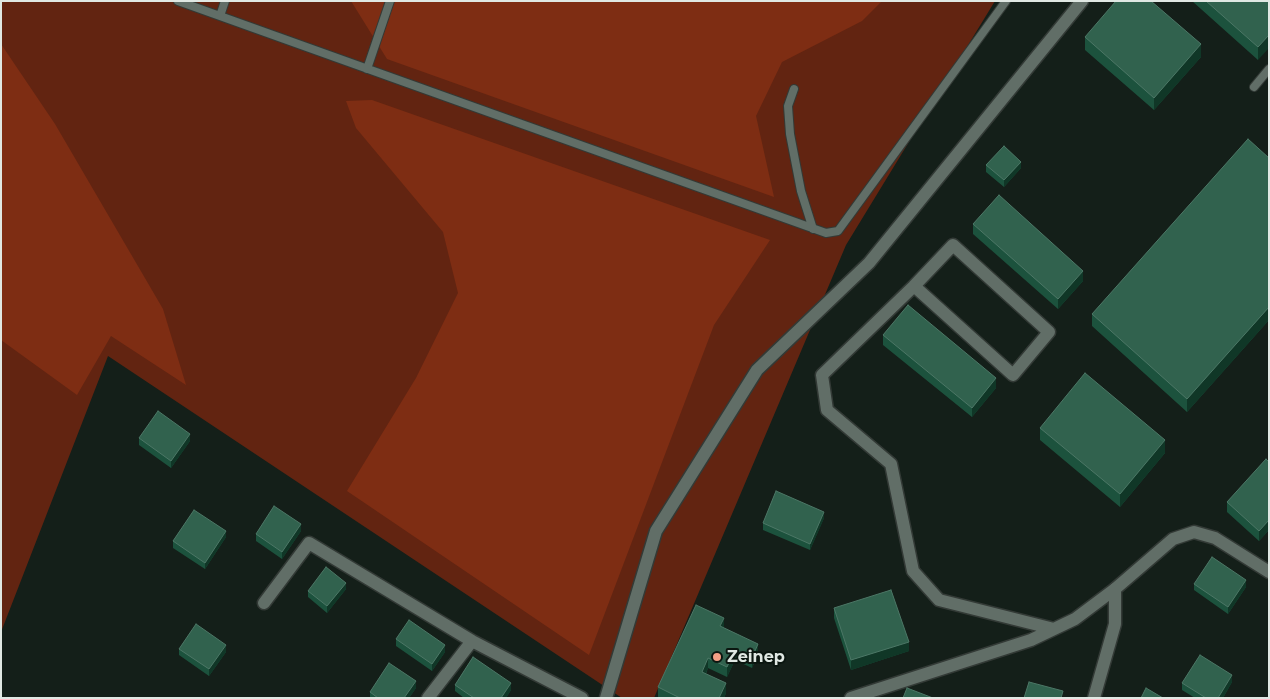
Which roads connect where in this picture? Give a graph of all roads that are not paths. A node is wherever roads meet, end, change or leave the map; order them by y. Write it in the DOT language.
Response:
graph roads {
  1 [pos="178,1"];
  2 [pos="225,1"];
  3 [pos="390,1"];
  4 [pos="1006,1"];
  5 [pos="1082,1"];
  6 [pos="220,16"];
  7 [pos="367,69"];
  8 [pos="1269,69"];
  9 [pos="1254,87"];
  10 [pos="794,88"];
  11 [pos="813,229"];
  12 [pos="914,286"];
  13 [pos="1269,572"];
  14 [pos="1115,589"];
  15 [pos="264,603"];
  16 [pos="1054,629"];
  17 [pos="470,644"];
  18 [pos="428,698"];
  19 [pos="582,698"];
  20 [pos="606,698"];
  21 [pos="851,698"];
  22 [pos="1094,698"];
  1 -- 6 [label="lane"];
  2 -- 6 [label="lane"];
  3 -- 7 [label="lane"];
  4 -- 11 [label="lane"];
  5 -- 20 [label="street"];
  6 -- 7 [label="lane"];
  7 -- 11 [label="lane"];
  8 -- 9 [label="lane"];
  10 -- 11 [label="lane"];
  12 -- 12 [label="street"];
  12 -- 16 [label="street"];
  13 -- 14 [label="street"];
  14 -- 16 [label="street"];
  14 -- 22 [label="street"];
  15 -- 17 [label="street"];
  16 -- 21 [label="street"];
  17 -- 18 [label="street"];
  17 -- 19 [label="street"];
}
